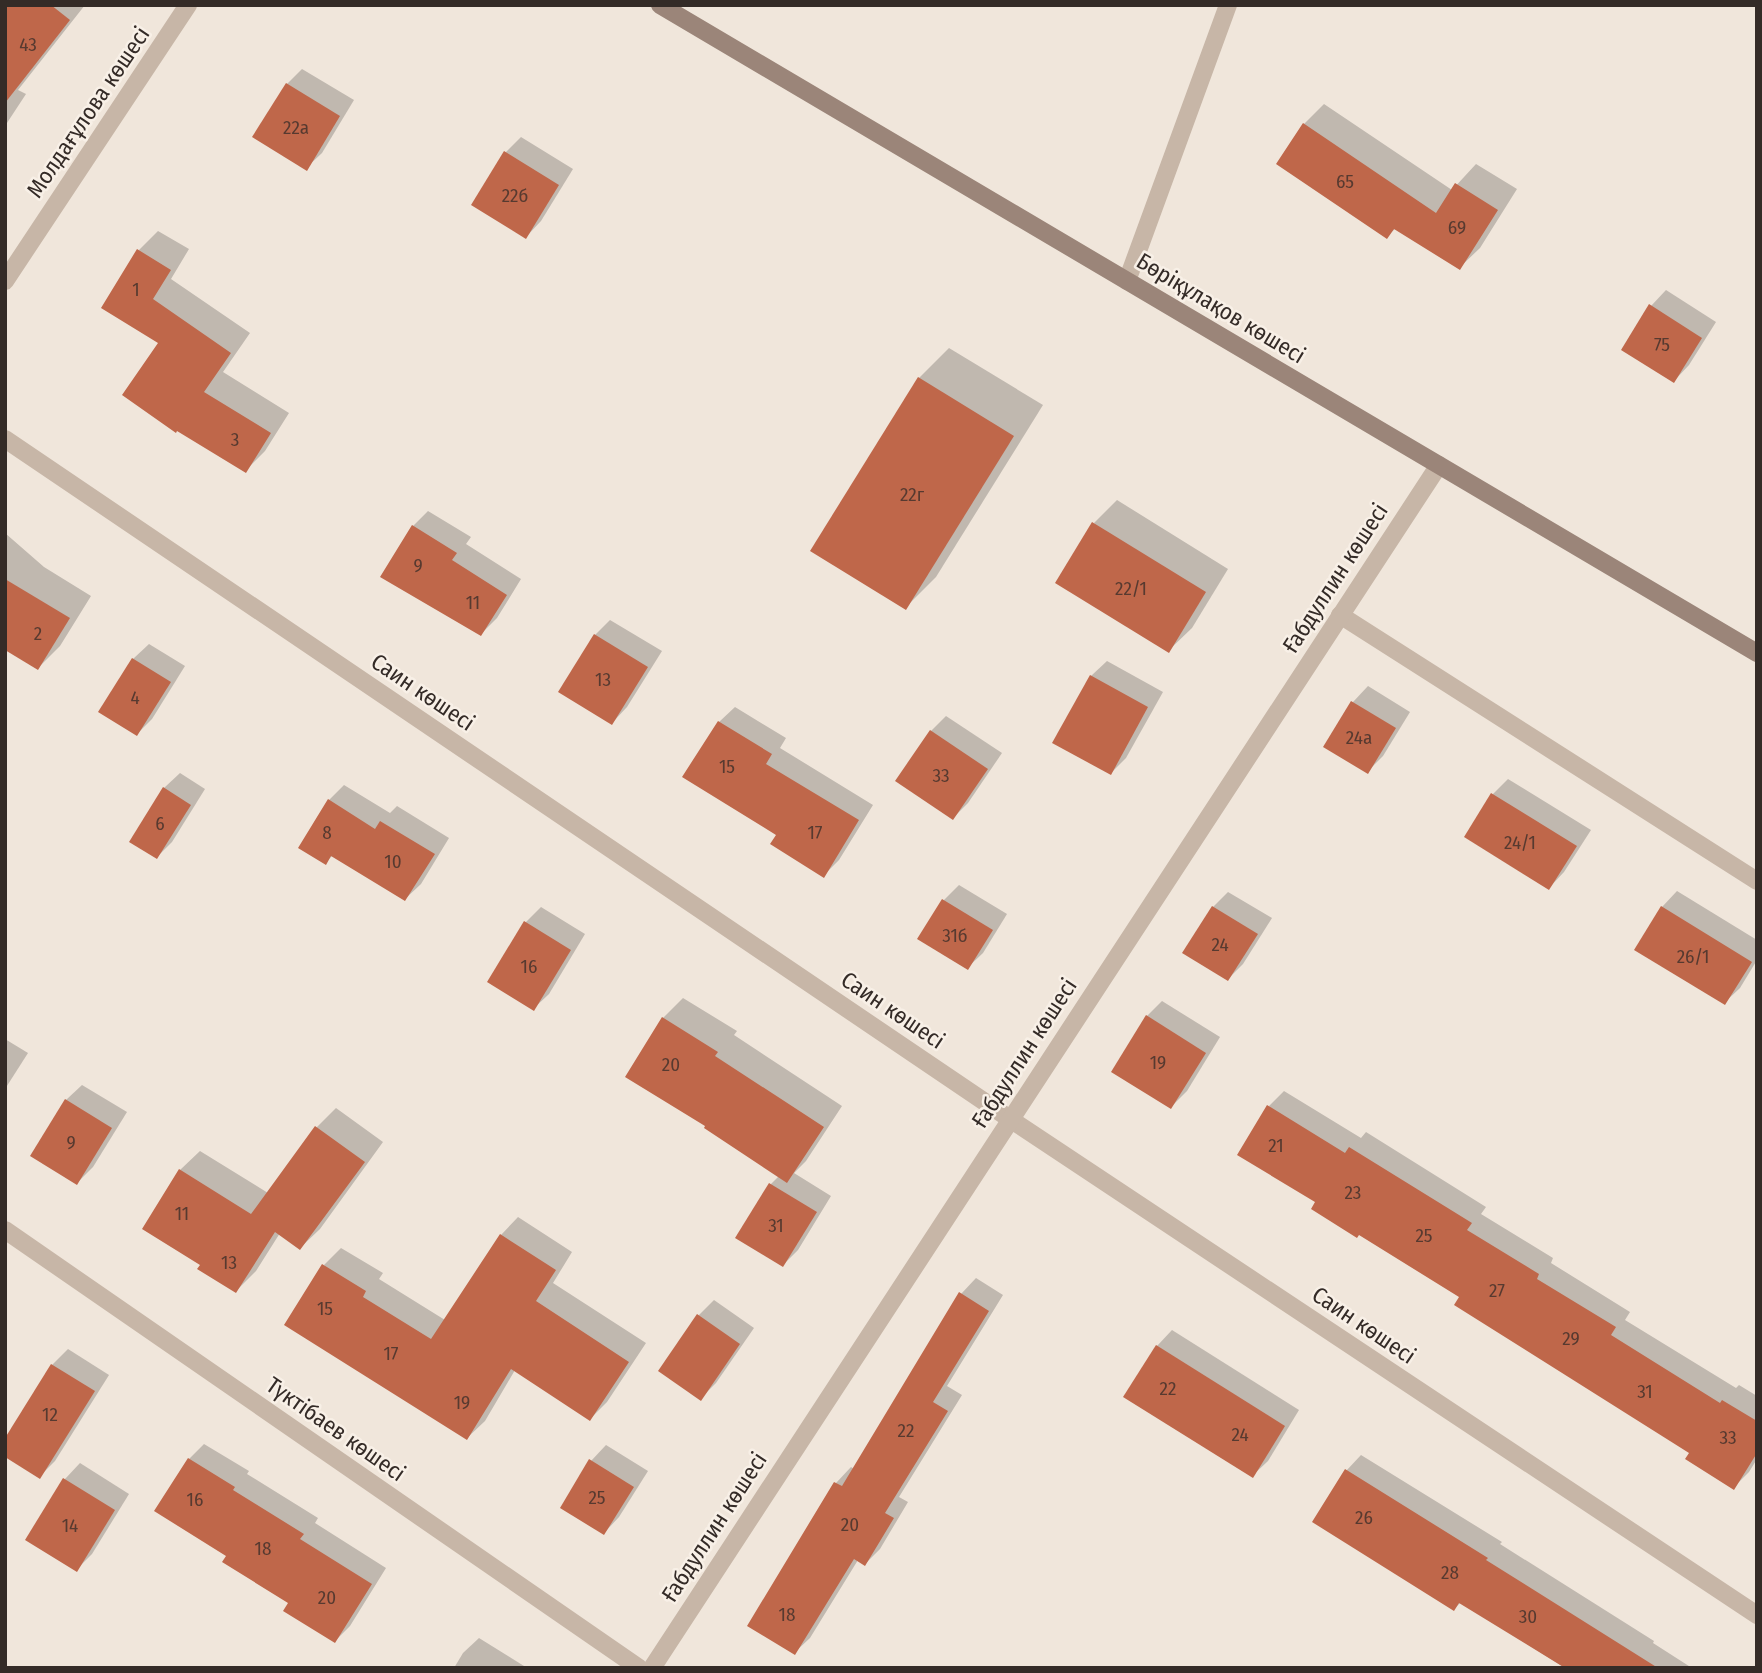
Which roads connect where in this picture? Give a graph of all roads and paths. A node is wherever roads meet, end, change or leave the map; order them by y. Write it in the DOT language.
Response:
graph roads {
  1 [pos="188,5"];
  2 [pos="660,5"];
  3 [pos="1228,5"];
  4 [pos="5,281"];
  5 [pos="1127,281"];
  6 [pos="5,439"];
  7 [pos="1439,465"];
  8 [pos="1340,615"];
  9 [pos="1757,653"];
  10 [pos="1757,881"];
  11 [pos="1010,1119"];
  12 [pos="5,1230"];
  13 [pos="1757,1615"];
  14 [pos="639,1668"];
  15 [pos="652,1668"];
  1 -- 4 [label="street, Молдағұлова көшесі"];
  2 -- 5 [label="street, Бөріқұлақов көшесі"];
  3 -- 5 [label="street"];
  5 -- 7 [label="street, Бөріқұлақов көшесі"];
  6 -- 11 [label="street, Саин көшесі"];
  7 -- 8 [label="street, Ғабдуллин көшесі"];
  7 -- 9 [label="street, Бөріқұлақов көшесі"];
  8 -- 10 [label="street"];
  8 -- 11 [label="street, Ғабдуллин көшесі"];
  11 -- 13 [label="street, Саин көшесі"];
  11 -- 15 [label="street, Ғабдуллин көшесі"];
  12 -- 14 [label="street, Түктібаев көшесі"];
}
